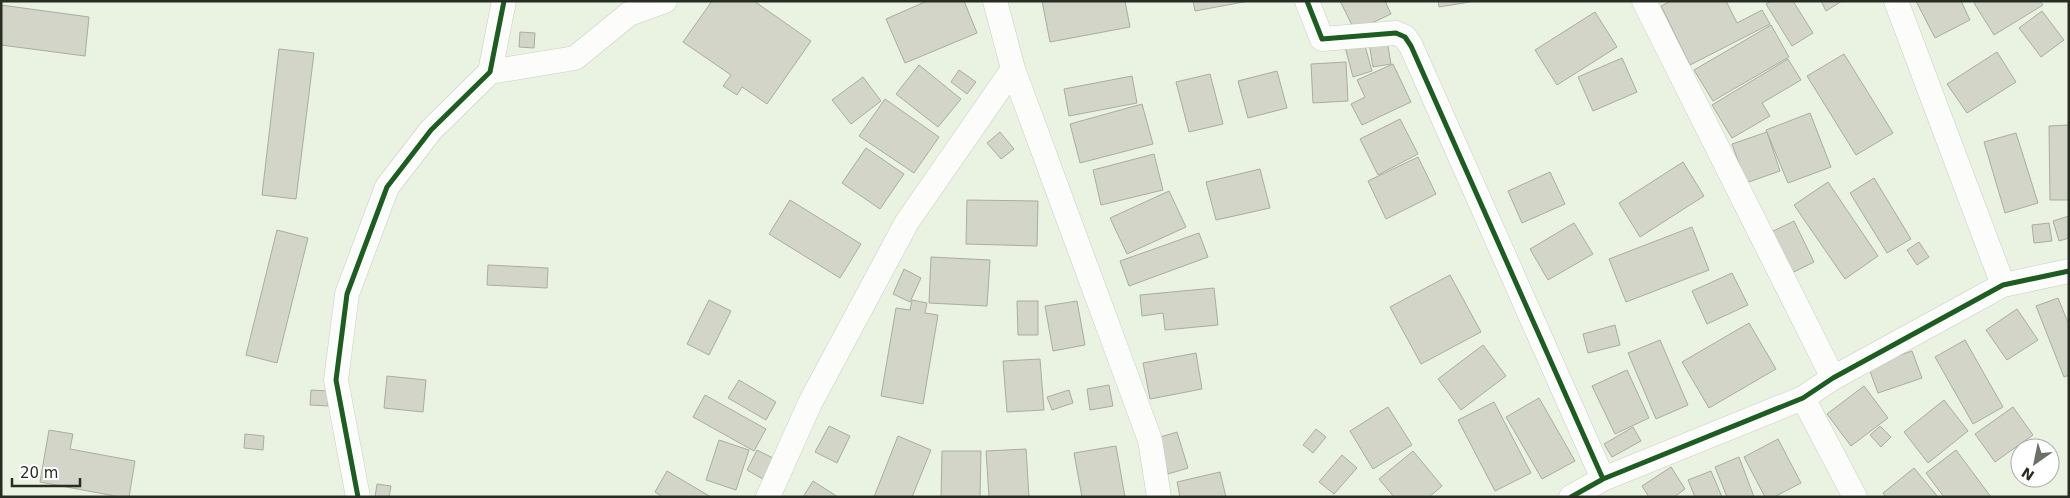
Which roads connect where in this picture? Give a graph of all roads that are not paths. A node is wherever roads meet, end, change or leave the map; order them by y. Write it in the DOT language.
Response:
graph roads {
  1 [pos="504,1"];
  2 [pos="665,1"];
  3 [pos="995,1"];
  4 [pos="1307,1"];
  5 [pos="1644,1"];
  6 [pos="1896,1"];
  7 [pos="1013,69"];
  8 [pos="490,72"];
  9 [pos="2069,271"];
  10 [pos="2003,285"];
  11 [pos="1833,378"];
  12 [pos="1803,398"];
  13 [pos="1603,478"];
  14 [pos="358,497"];
  15 [pos="768,497"];
  16 [pos="1159,497"];
  17 [pos="1572,497"];
  18 [pos="1855,497"];
  1 -- 8 [label="street"];
  2 -- 8 [label="street"];
  3 -- 7 [label="street"];
  4 -- 13 [label="street"];
  5 -- 11 [label="street"];
  6 -- 10 [label="street"];
  7 -- 15 [label="street"];
  7 -- 16 [label="street"];
  8 -- 14 [label="street"];
  9 -- 10 [label="street"];
  10 -- 11 [label="street"];
  11 -- 12 [label="street"];
  12 -- 13 [label="street"];
  12 -- 18 [label="street"];
  13 -- 17 [label="street"];
}
